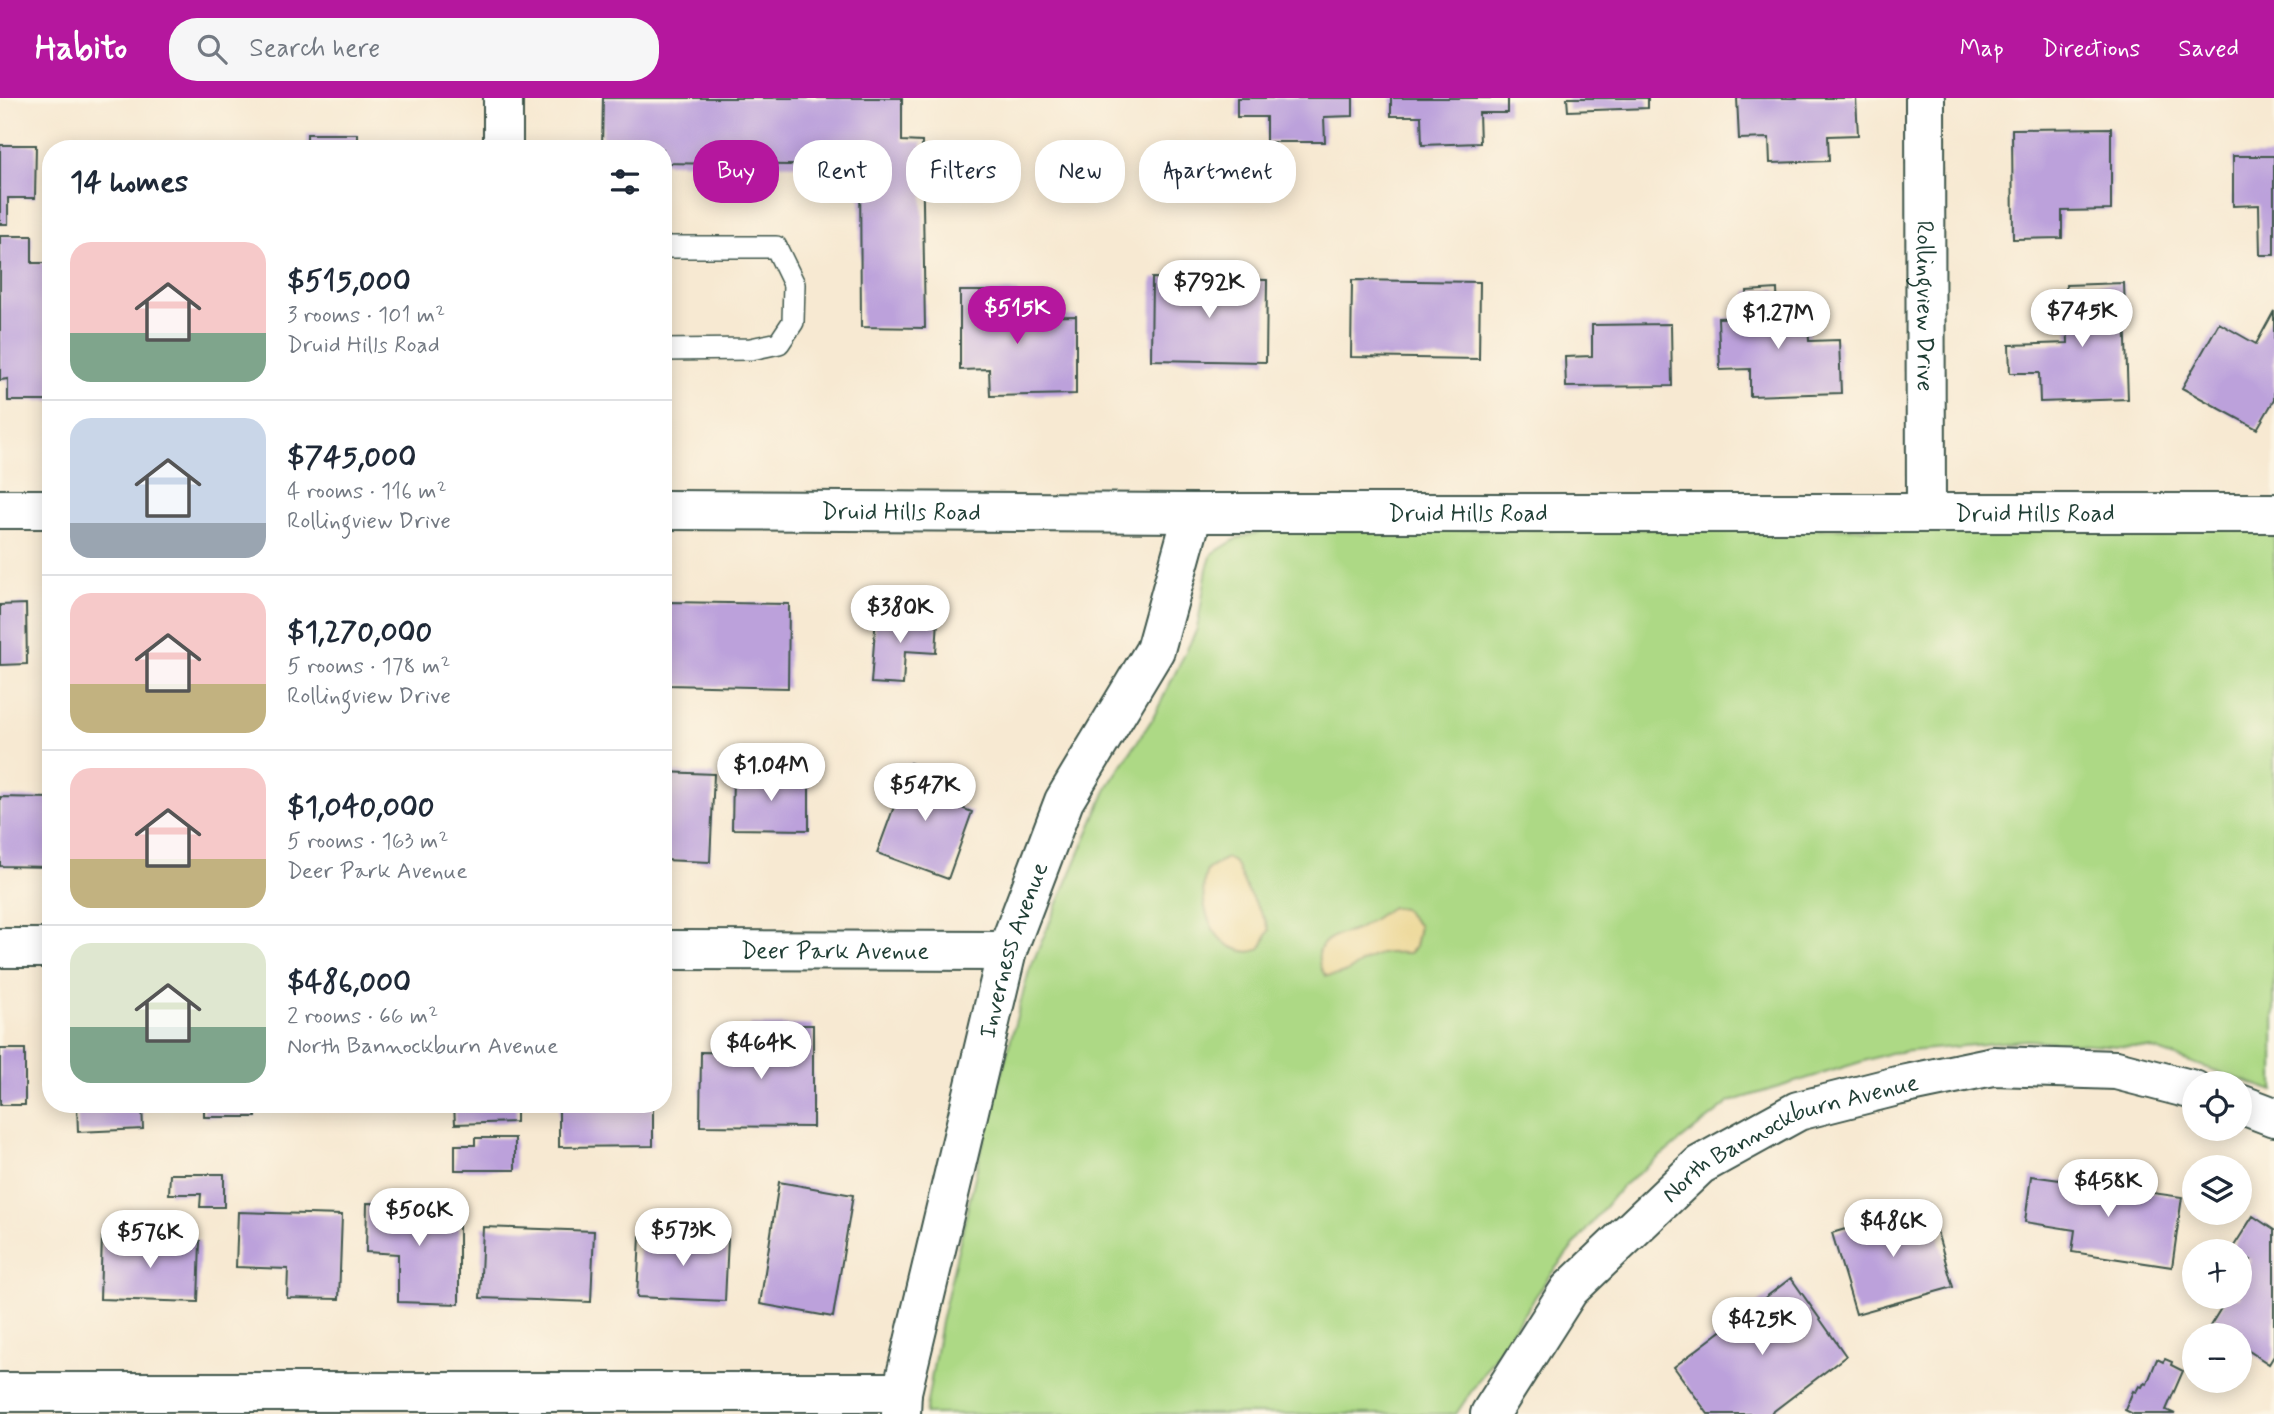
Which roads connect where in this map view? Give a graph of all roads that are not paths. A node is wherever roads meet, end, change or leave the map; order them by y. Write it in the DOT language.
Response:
graph roads {
  1 [pos="503,98"];
  2 [pos="1925,98"];
  3 [pos="503,140"];
  4 [pos="672,247"];
  5 [pos="672,351"];
  6 [pos="0,509"];
  7 [pos="42,509"];
  8 [pos="672,510"];
  9 [pos="1194,513"];
  10 [pos="1926,513"];
  11 [pos="2274,513"];
  12 [pos="0,948"];
  13 [pos="42,948"];
  14 [pos="672,950"];
  15 [pos="1007,951"];
  16 [pos="2182,1087"];
  17 [pos="2252,1108"];
  18 [pos="2274,1116"];
  19 [pos="0,1392"];
  20 [pos="901,1403"];
  21 [pos="1490,1414"];
  1 -- 3 [label="street"];
  2 -- 10 [label="street, Rollingview Drive"];
  4 -- 5 [label="lane"];
  6 -- 7 [label="street"];
  8 -- 9 [label="street, Druid Hills Road"];
  9 -- 10 [label="street, Druid Hills Road"];
  9 -- 15 [label="street, Inverness Avenue"];
  10 -- 11 [label="street, Druid Hills Road"];
  12 -- 13 [label="street"];
  14 -- 15 [label="street, Deer Park Avenue"];
  15 -- 20 [label="street, Inverness Avenue"];
  16 -- 21 [label="street, North Bannockburn Avenue"];
  17 -- 18 [label="street"];
  19 -- 20 [label="street"];
}
